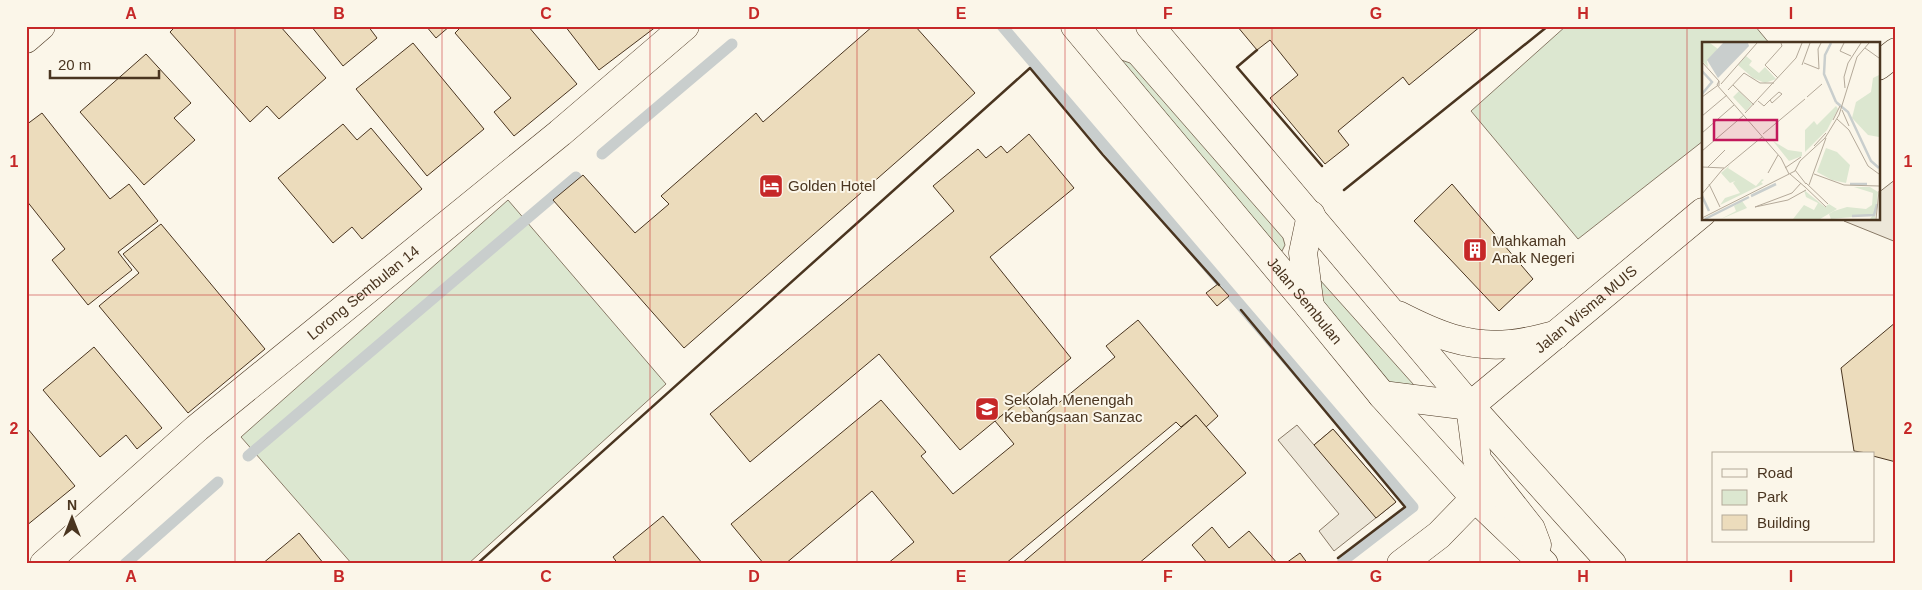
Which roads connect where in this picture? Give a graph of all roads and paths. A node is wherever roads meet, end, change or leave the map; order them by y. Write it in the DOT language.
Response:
graph roads {
  1 [pos="40,26"];
  2 [pos="685,26"];
  3 [pos="1075,26"];
  4 [pos="1150,26"];
  5 [pos="26,39"];
  6 [pos="1896,52"];
  7 [pos="1880,64"];
  8 [pos="1702,213"];
  9 [pos="1311,215"];
  10 [pos="1310,307"];
  11 [pos="1388,310"];
  12 [pos="1556,335"];
  13 [pos="1382,395"];
  14 [pos="1470,406"];
  15 [pos="1475,498"];
  16 [pos="44,564"];
  17 [pos="1401,564"];
  18 [pos="1544,564"];
  19 [pos="1612,564"];
  1 -- 5 [label="main road"];
  2 -- 16 [label="main road, Lorong Sembulan 14"];
  3 -- 10 [label="main road, Jalan Sembulan"];
  4 -- 9 [label="main road"];
  6 -- 7 [label="main road"];
  8 -- 12 [label="main road, Jalan Wisma MUIS"];
  9 -- 10 [label="main road"];
  9 -- 11 [label="main road"];
  10 -- 13 [label="main road, Jalan Sembulan"];
  11 -- 12 [label="main road"];
  11 -- 14 [label="main road"];
  12 -- 14 [label="main road, Jalan Wisma MUIS"];
  13 -- 14 [label="main road"];
  13 -- 15 [label="main road, Jalan Sembulan"];
  14 -- 18 [label="main road"];
  14 -- 19 [label="main road"];
  15 -- 17 [label="main road"];
  15 -- 18 [label="main road, Jalan Sembulan"];
}
